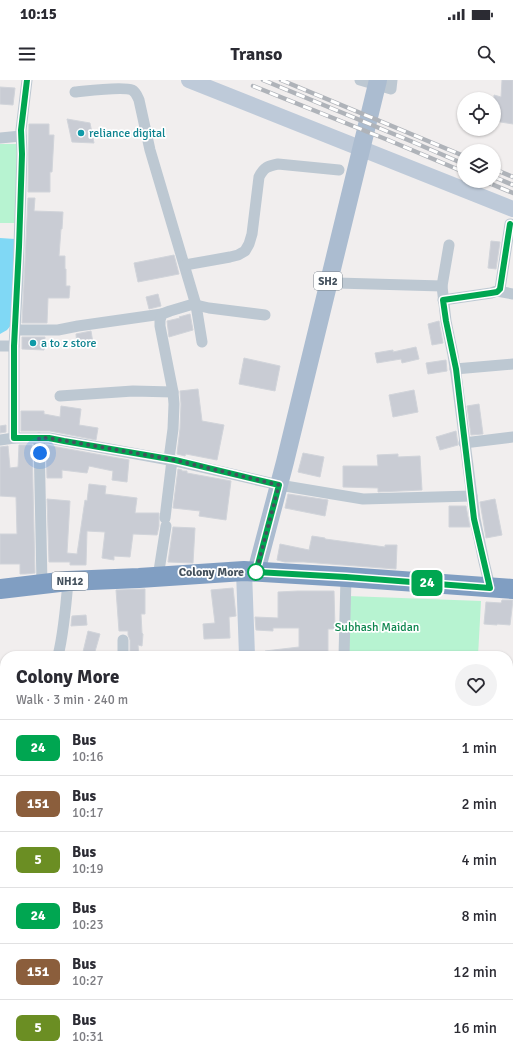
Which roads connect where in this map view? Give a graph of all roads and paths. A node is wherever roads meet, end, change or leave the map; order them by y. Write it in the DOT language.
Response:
graph roads {
  1 [pos="27,80"];
  2 [pos="189,80"];
  3 [pos="360,80"];
  4 [pos="378,80"];
  5 [pos="392,80"];
  6 [pos="75,92"];
  7 [pos="21,136"];
  8 [pos="0,138"];
  9 [pos="339,170"];
  10 [pos="511,217"];
  11 [pos="449,245"];
  12 [pos="184,265"];
  13 [pos="337,284"];
  14 [pos="442,286"];
  15 [pos="497,292"];
  16 [pos="513,294"];
  17 [pos="443,300"];
  18 [pos="196,305"];
  19 [pos="162,314"];
  20 [pos="265,315"];
  21 [pos="15,330"];
  22 [pos="202,342"];
  23 [pos="0,346"];
  24 [pos="14,346"];
  25 [pos="513,364"];
  26 [pos="456,369"];
  27 [pos="173,392"];
  28 [pos="60,396"];
  29 [pos="513,437"];
  30 [pos="14,438"];
  31 [pos="39,438"];
  32 [pos="0,440"];
  33 [pos="464,443"];
  34 [pos="170,460"];
  35 [pos="279,485"];
  36 [pos="472,496"];
  37 [pos="250,571"];
  38 [pos="158,577"];
  39 [pos="346,577"];
  40 [pos="68,581"];
  41 [pos="42,584"];
  42 [pos="0,588"];
  43 [pos="490,588"];
  44 [pos="513,589"];
  45 [pos="123,640"];
  46 [pos="59,651"];
  47 [pos="123,651"];
  48 [pos="247,651"];
  49 [pos="344,651"];
  1 -- 7 [label="street"];
  2 -- 10 [label="street"];
  3 -- 5 [label="street"];
  4 -- 35 [label="main road, SH2"];
  6 -- 12 [label="street"];
  7 -- 8 [label="street"];
  7 -- 21 [label="street"];
  9 -- 12 [label="street"];
  10 -- 15 [label="street"];
  11 -- 14 [label="street"];
  12 -- 18 [label="street"];
  13 -- 14 [label="street"];
  14 -- 17 [label="street"];
  15 -- 16 [label="street"];
  15 -- 17 [label="street"];
  17 -- 26 [label="street"];
  18 -- 19 [label="street"];
  18 -- 20 [label="street"];
  18 -- 22 [label="street"];
  19 -- 21 [label="street"];
  19 -- 27 [label="street"];
  21 -- 24 [label="street"];
  23 -- 24 [label="street"];
  24 -- 30 [label="street"];
  25 -- 26 [label="street"];
  26 -- 33 [label="street"];
  27 -- 28 [label="street"];
  27 -- 34 [label="street"];
  29 -- 33 [label="street"];
  30 -- 31 [label="street"];
  30 -- 32 [label="street"];
  31 -- 34 [label="street"];
  31 -- 41 [label="street"];
  33 -- 36 [label="street"];
  34 -- 35 [label="street"];
  34 -- 38 [label="street"];
  35 -- 36 [label="street"];
  35 -- 37 [label="main road, SH2"];
  36 -- 43 [label="street"];
  37 -- 38 [label="highway, NH12"];
  37 -- 39 [label="highway, NH12"];
  37 -- 48 [label="street"];
  38 -- 40 [label="highway, NH12"];
  39 -- 43 [label="highway, NH12"];
  39 -- 49 [label="street"];
  40 -- 41 [label="highway, NH12"];
  40 -- 46 [label="street"];
  41 -- 42 [label="highway, NH12"];
  43 -- 44 [label="highway, NH12"];
  45 -- 47 [label="street"];
}
